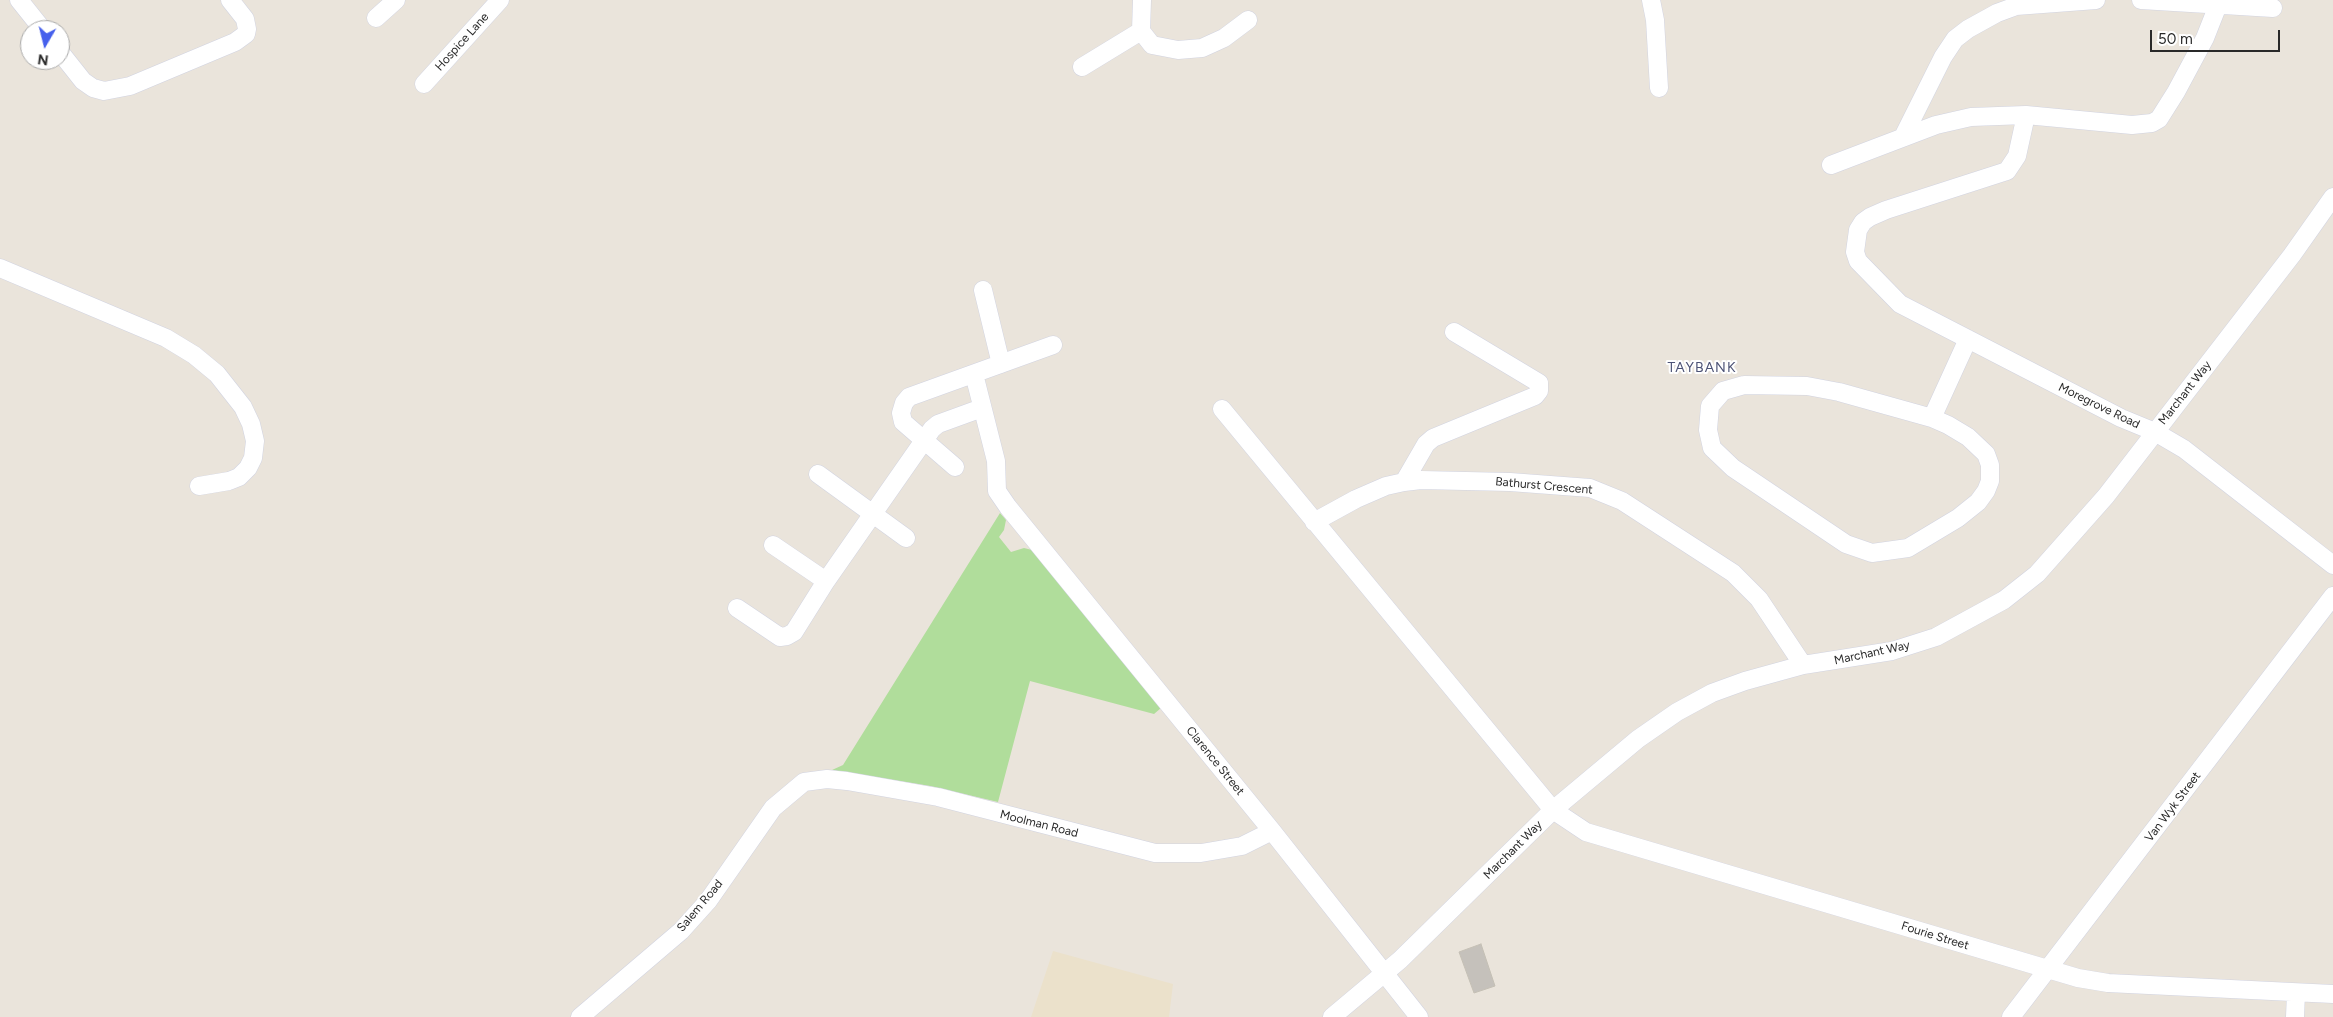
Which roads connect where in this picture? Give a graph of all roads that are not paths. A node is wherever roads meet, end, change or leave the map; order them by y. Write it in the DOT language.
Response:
graph roads {
  1 [pos="19,0"];
  2 [pos="230,0"];
  3 [pos="396,0"];
  4 [pos="500,0"];
  5 [pos="1142,0"];
  6 [pos="1652,0"];
  7 [pos="2096,0"];
  8 [pos="2141,0"];
  9 [pos="2218,5"];
  10 [pos="2272,8"];
  11 [pos="376,18"];
  12 [pos="35,20"];
  13 [pos="1248,20"];
  14 [pos="1141,31"];
  15 [pos="70,64"];
  16 [pos="1082,67"];
  17 [pos="424,84"];
  18 [pos="1659,88"];
  19 [pos="2026,116"];
  20 [pos="1903,137"];
  21 [pos="1830,165"];
  22 [pos="2333,197"];
  23 [pos="0,268"];
  24 [pos="983,290"];
  25 [pos="1454,332"];
  26 [pos="1968,339"];
  27 [pos="1053,345"];
  28 [pos="1001,364"];
  29 [pos="974,374"];
  30 [pos="982,408"];
  31 [pos="1222,409"];
  32 [pos="1932,418"];
  33 [pos="2155,432"];
  34 [pos="924,439"];
  35 [pos="955,467"];
  36 [pos="818,474"];
  37 [pos="1404,482"];
  38 [pos="200,486"];
  39 [pos="872,514"];
  40 [pos="1314,522"];
  41 [pos="906,538"];
  42 [pos="773,545"];
  43 [pos="2333,564"];
  44 [pos="826,581"];
  45 [pos="2333,596"];
  46 [pos="737,608"];
  47 [pos="1803,665"];
  48 [pos="804,782"];
  49 [pos="1553,810"];
  50 [pos="1272,831"];
  51 [pos="2049,970"];
  52 [pos="1384,975"];
  53 [pos="2296,993"];
  54 [pos="2333,994"];
  55 [pos="580,1017"];
  56 [pos="1332,1017"];
  57 [pos="1419,1017"];
  58 [pos="2011,1017"];
  59 [pos="2295,1017"];
  1 -- 12 [label="street"];
  2 -- 15 [label="street"];
  3 -- 11 [label="street"];
  4 -- 17 [label="street, Hospice Lane"];
  5 -- 14 [label="street"];
  6 -- 18 [label="street"];
  7 -- 20 [label="street"];
  8 -- 9 [label="street"];
  9 -- 10 [label="street"];
  9 -- 19 [label="street"];
  13 -- 14 [label="street"];
  14 -- 16 [label="street"];
  19 -- 20 [label="street"];
  19 -- 26 [label="street, Moregrove Road"];
  20 -- 21 [label="street"];
  22 -- 33 [label="street, Marchant Way"];
  23 -- 38 [label="street"];
  24 -- 28 [label="street"];
  25 -- 37 [label="street"];
  26 -- 32 [label="street"];
  26 -- 33 [label="street, Moregrove Road"];
  27 -- 28 [label="street"];
  28 -- 29 [label="street"];
  29 -- 30 [label="street, Clarence Street"];
  29 -- 34 [label="street"];
  30 -- 34 [label="street"];
  30 -- 50 [label="street, Clarence Street"];
  31 -- 40 [label="street"];
  32 -- 32 [label="street"];
  33 -- 43 [label="street, Moregrove Road"];
  33 -- 47 [label="street, Marchant Way"];
  34 -- 35 [label="street"];
  34 -- 39 [label="street"];
  36 -- 39 [label="street"];
  37 -- 40 [label="street, Bathurst Crescent"];
  37 -- 47 [label="street, Bathurst Crescent"];
  39 -- 41 [label="street"];
  39 -- 44 [label="street"];
  40 -- 49 [label="street"];
  42 -- 44 [label="street"];
  44 -- 46 [label="street"];
  45 -- 51 [label="street, Van Wyk Street"];
  47 -- 49 [label="street, Marchant Way"];
  48 -- 50 [label="street, Moolman Road"];
  48 -- 55 [label="street, Salem Road"];
  49 -- 51 [label="street, Fourie Street"];
  49 -- 52 [label="street, Marchant Way"];
  50 -- 52 [label="street, Clarence Street"];
  51 -- 53 [label="street, Fourie Street"];
  51 -- 58 [label="street, Van Wyk Street"];
  52 -- 56 [label="street, Marchant Way"];
  52 -- 57 [label="street, Clarence Street"];
  53 -- 54 [label="street, Fourie Street"];
  53 -- 59 [label="street"];
}
